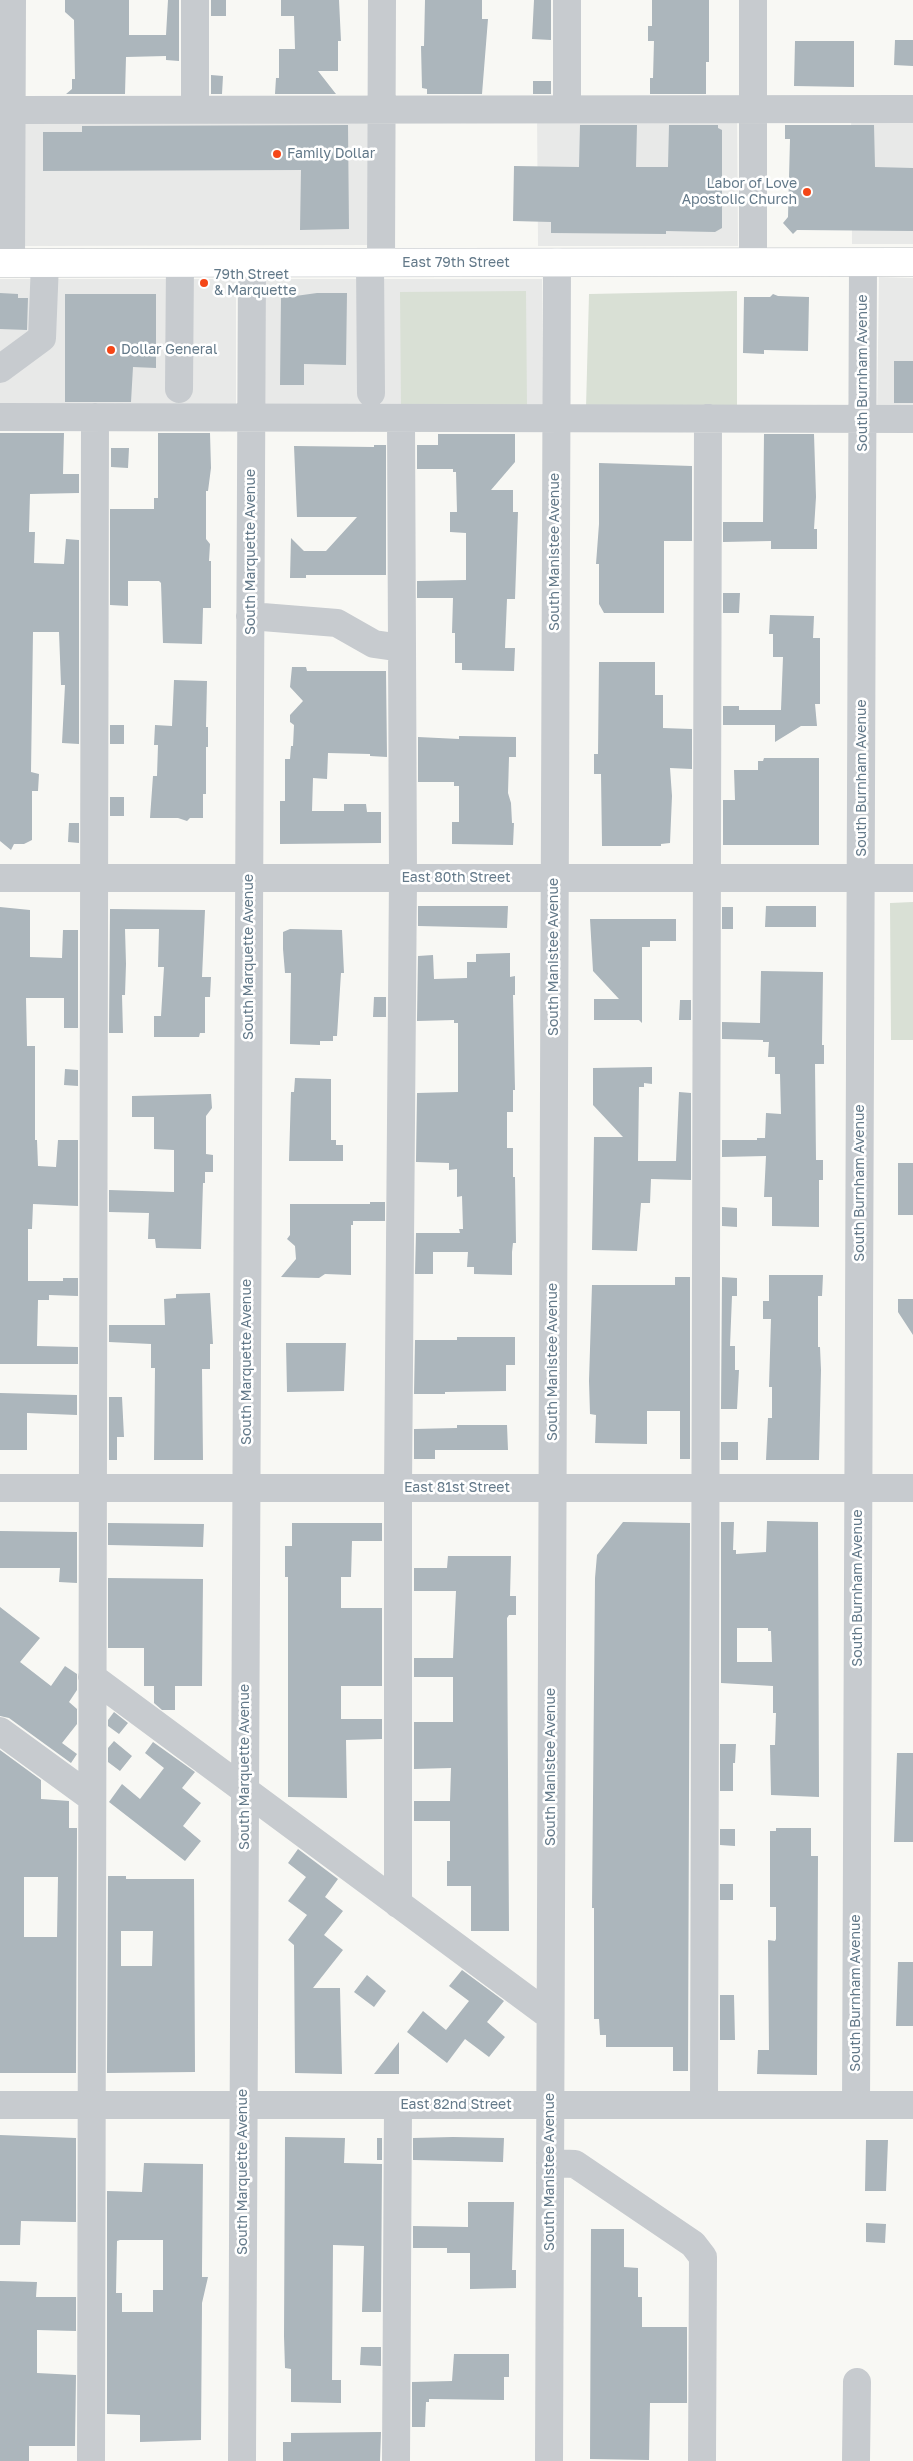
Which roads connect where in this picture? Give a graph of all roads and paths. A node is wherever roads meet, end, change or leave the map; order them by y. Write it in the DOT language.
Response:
graph roads {
  1 [pos="12,0"];
  2 [pos="195,0"];
  3 [pos="382,0"];
  4 [pos="567,0"];
  5 [pos="754,0"];
  6 [pos="753,108"];
  7 [pos="382,109"];
  8 [pos="567,109"];
  9 [pos="913,109"];
  10 [pos="12,110"];
  11 [pos="195,110"];
  12 [pos="6,202"];
  13 [pos="556,262"];
  14 [pos="752,262"];
  15 [pos="863,262"];
  16 [pos="913,262"];
  17 [pos="6,263"];
  18 [pos="44,263"];
  19 [pos="180,263"];
  20 [pos="252,263"];
  21 [pos="376,263"];
  22 [pos="0,369"];
  23 [pos="179,389"];
  24 [pos="371,393"];
  25 [pos="0,417"];
  26 [pos="95,417"];
  27 [pos="251,418"];
  28 [pos="401,418"];
  29 [pos="555,418"];
  30 [pos="708,418"];
  31 [pos="864,419"];
  32 [pos="913,419"];
  33 [pos="250,616"];
  34 [pos="402,648"];
  35 [pos="0,878"];
  36 [pos="94,878"];
  37 [pos="249,878"];
  38 [pos="403,878"];
  39 [pos="555,878"];
  40 [pos="707,878"];
  41 [pos="862,878"];
  42 [pos="913,878"];
  43 [pos="706,1487"];
  44 [pos="0,1488"];
  45 [pos="92,1488"];
  46 [pos="246,1488"];
  47 [pos="398,1488"];
  48 [pos="552,1488"];
  49 [pos="859,1488"];
  50 [pos="913,1488"];
  51 [pos="92,1677"];
  52 [pos="0,1731"];
  53 [pos="244,1790"];
  54 [pos="92,1798"];
  55 [pos="398,1904"];
  56 [pos="550,2016"];
  57 [pos="0,2105"];
  58 [pos="91,2105"];
  59 [pos="244,2105"];
  60 [pos="398,2105"];
  61 [pos="551,2105"];
  62 [pos="704,2105"];
  63 [pos="856,2105"];
  64 [pos="913,2105"];
  65 [pos="550,2163"];
  66 [pos="857,2382"];
  67 [pos="90,2461"];
  68 [pos="242,2461"];
  69 [pos="396,2461"];
  70 [pos="549,2461"];
  71 [pos="702,2461"];
  72 [pos="856,2461"];
  1 -- 10 [label="street"];
  2 -- 11 [label="street"];
  3 -- 7 [label="street"];
  4 -- 8 [label="street"];
  5 -- 6 [label="street"];
  6 -- 8 [label="street"];
  6 -- 9 [label="street"];
  6 -- 14 [label="street"];
  7 -- 8 [label="street"];
  7 -- 11 [label="street"];
  7 -- 21 [label="street"];
  10 -- 11 [label="street"];
  10 -- 12 [label="street"];
  12 -- 17 [label="street"];
  13 -- 14 [label="main road, East 79th Street"];
  13 -- 21 [label="main road, East 79th Street"];
  13 -- 29 [label="street, South Manistee Avenue"];
  14 -- 15 [label="main road, East 79th Street"];
  15 -- 16 [label="main road, East 79th Street"];
  15 -- 31 [label="street, South Burnham Avenue"];
  17 -- 18 [label="main road, East 79th Street"];
  18 -- 19 [label="main road, East 79th Street"];
  18 -- 22 [label="street"];
  19 -- 20 [label="main road, East 79th Street"];
  19 -- 23 [label="street"];
  20 -- 21 [label="main road, East 79th Street"];
  20 -- 27 [label="street, South Marquette Avenue"];
  21 -- 24 [label="street"];
  25 -- 26 [label="street"];
  26 -- 27 [label="street"];
  26 -- 36 [label="street"];
  27 -- 28 [label="street"];
  27 -- 33 [label="street, South Marquette Avenue"];
  28 -- 29 [label="street"];
  28 -- 34 [label="street"];
  29 -- 30 [label="street"];
  29 -- 39 [label="street, South Manistee Avenue"];
  30 -- 31 [label="street"];
  30 -- 40 [label="street"];
  31 -- 32 [label="street"];
  31 -- 41 [label="street, South Burnham Avenue"];
  33 -- 34 [label="street"];
  33 -- 37 [label="street, South Marquette Avenue"];
  34 -- 38 [label="street"];
  35 -- 36 [label="street, East 80th Street"];
  36 -- 37 [label="street, East 80th Street"];
  36 -- 45 [label="street"];
  37 -- 38 [label="street, East 80th Street"];
  37 -- 46 [label="street, South Marquette Avenue"];
  38 -- 39 [label="street, East 80th Street"];
  38 -- 47 [label="street"];
  39 -- 40 [label="street, East 80th Street"];
  39 -- 48 [label="street, South Manistee Avenue"];
  40 -- 41 [label="street, East 80th Street"];
  40 -- 43 [label="street"];
  41 -- 42 [label="street, East 80th Street"];
  41 -- 49 [label="street, South Burnham Avenue"];
  43 -- 48 [label="street, East 81st Street"];
  43 -- 49 [label="street, East 81st Street"];
  43 -- 62 [label="street"];
  44 -- 45 [label="street, East 81st Street"];
  45 -- 46 [label="street, East 81st Street"];
  45 -- 51 [label="street"];
  46 -- 47 [label="street, East 81st Street"];
  46 -- 53 [label="street, South Marquette Avenue"];
  47 -- 48 [label="street, East 81st Street"];
  47 -- 55 [label="street"];
  48 -- 56 [label="street, South Manistee Avenue"];
  49 -- 50 [label="street, East 81st Street"];
  49 -- 63 [label="street, South Burnham Avenue"];
  51 -- 53 [label="street"];
  51 -- 54 [label="street"];
  52 -- 54 [label="street"];
  53 -- 55 [label="street"];
  53 -- 59 [label="street, South Marquette Avenue"];
  54 -- 58 [label="street"];
  55 -- 56 [label="street"];
  56 -- 61 [label="street, South Manistee Avenue"];
  57 -- 58 [label="street, East 82nd Street"];
  58 -- 59 [label="street, East 82nd Street"];
  58 -- 67 [label="street"];
  59 -- 60 [label="street, East 82nd Street"];
  59 -- 68 [label="street, South Marquette Avenue"];
  60 -- 61 [label="street, East 82nd Street"];
  60 -- 69 [label="street"];
  61 -- 62 [label="street, East 82nd Street"];
  61 -- 65 [label="street, South Manistee Avenue"];
  62 -- 63 [label="street, East 82nd Street"];
  63 -- 64 [label="street, East 82nd Street"];
  65 -- 70 [label="street, South Manistee Avenue"];
  65 -- 71 [label="street"];
  66 -- 72 [label="street"];
}
